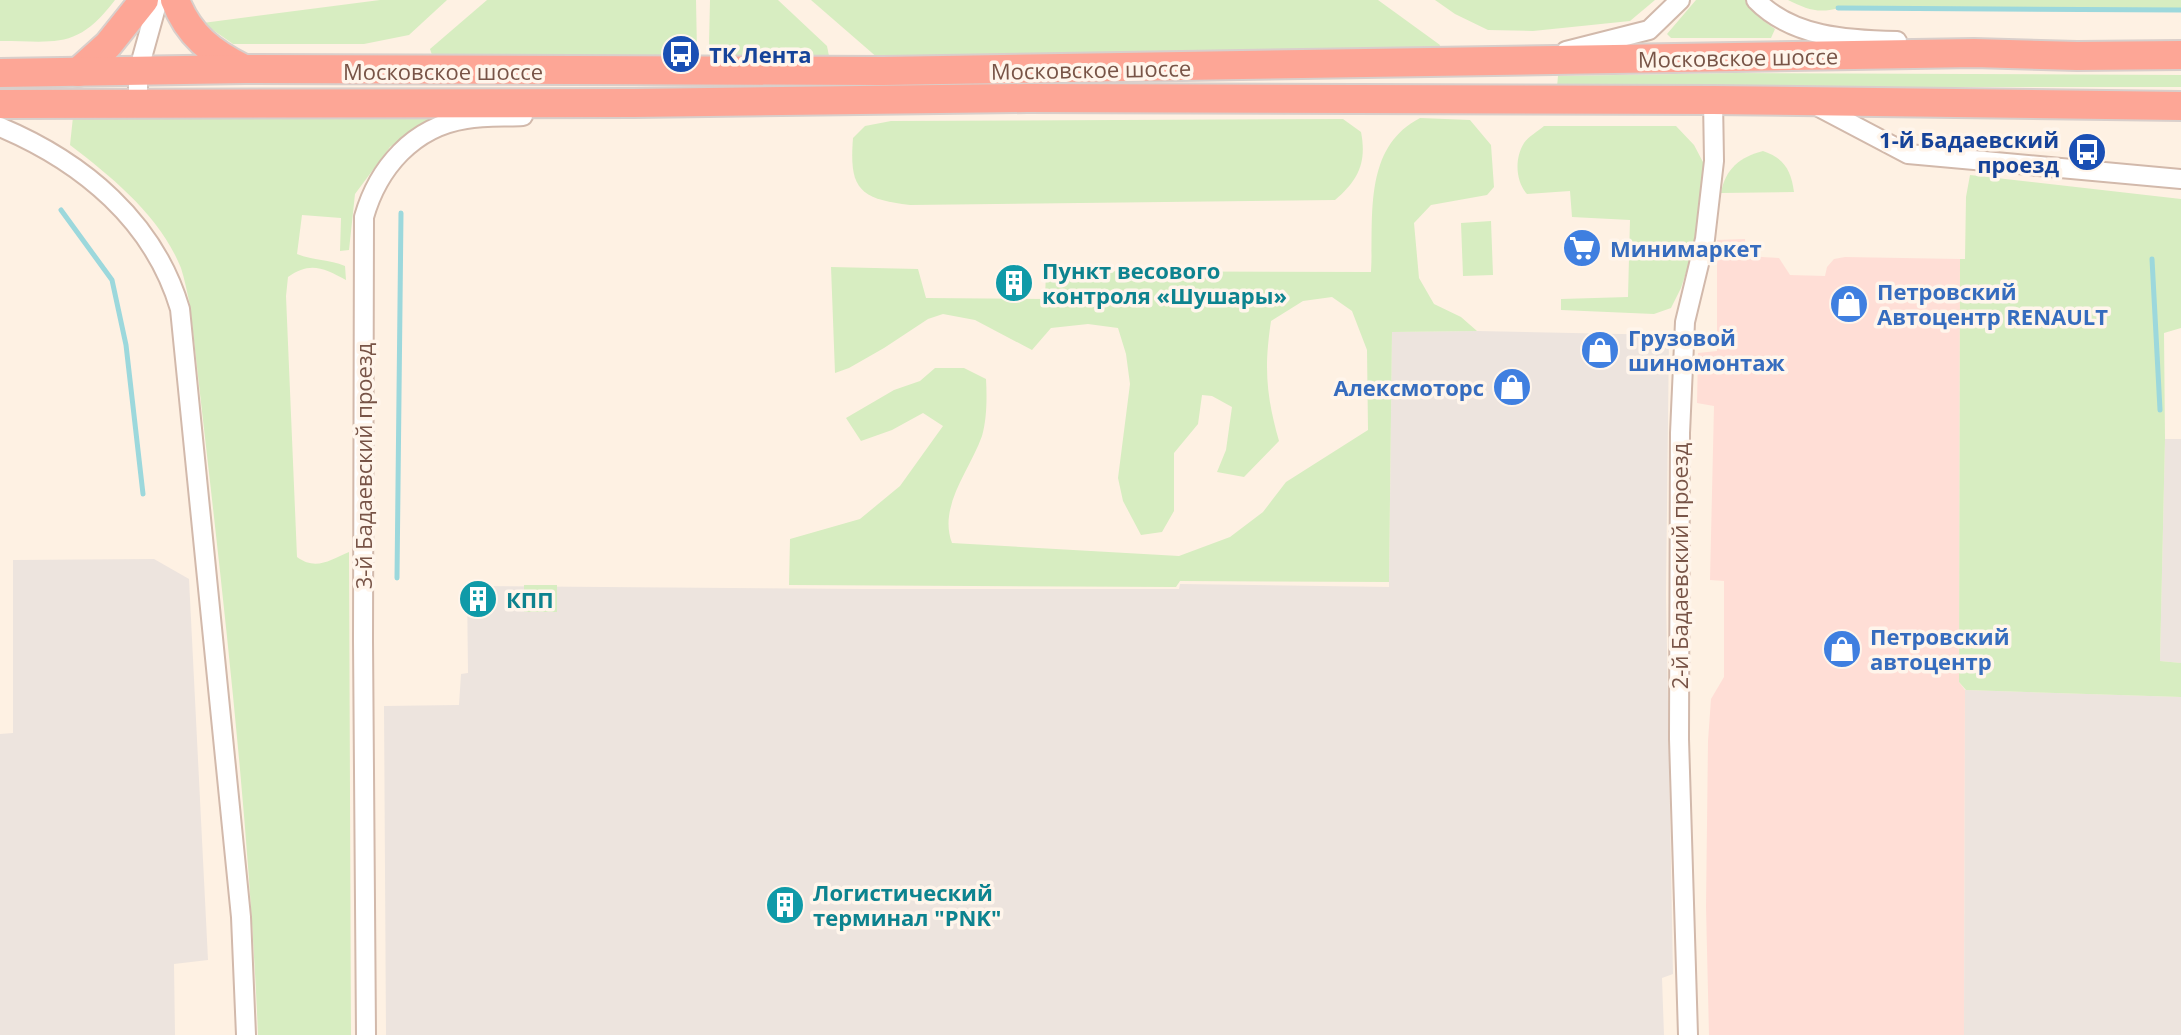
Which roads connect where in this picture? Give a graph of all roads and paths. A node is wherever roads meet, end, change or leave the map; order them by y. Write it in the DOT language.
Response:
graph roads {
  1 [pos="144,0"];
  2 [pos="158,0"];
  3 [pos="175,0"];
  4 [pos="1680,0"];
  5 [pos="1756,0"];
  6 [pos="1974,53"];
  7 [pos="2181,55"];
  8 [pos="1551,61"];
  9 [pos="245,69"];
  10 [pos="78,72"];
  11 [pos="138,72"];
  12 [pos="0,73"];
  13 [pos="1713,100"];
  14 [pos="1809,102"];
  15 [pos="634,103"];
  16 [pos="0,104"];
  17 [pos="138,104"];
  18 [pos="2181,106"];
  19 [pos="0,127"];
  20 [pos="2181,179"];
  21 [pos="246,1035"];
  22 [pos="366,1035"];
  23 [pos="1688,1035"];
  1 -- 10 [label="highway"];
  2 -- 11 [label="street"];
  3 -- 9 [label="highway"];
  4 -- 8 [label="street"];
  5 -- 6 [label="street"];
  6 -- 7 [label="highway, Московское шоссе"];
  6 -- 8 [label="highway, Московское шоссе"];
  8 -- 9 [label="highway, Московское шоссе"];
  9 -- 11 [label="highway, Московское шоссе"];
  10 -- 11 [label="highway, Московское шоссе"];
  10 -- 12 [label="highway, Московское шоссе"];
  11 -- 17 [label="street"];
  13 -- 14 [label="highway, Московское шоссе"];
  13 -- 15 [label="highway, Московское шоссе"];
  13 -- 23 [label="street, 2-й Бадаевский проезд"];
  14 -- 18 [label="highway, Московское шоссе"];
  14 -- 20 [label="street"];
  15 -- 17 [label="highway, Московское шоссе"];
  15 -- 22 [label="street, 3-й Бадаевский проезд"];
  16 -- 17 [label="highway, Московское шоссе"];
  19 -- 21 [label="street"];
}
